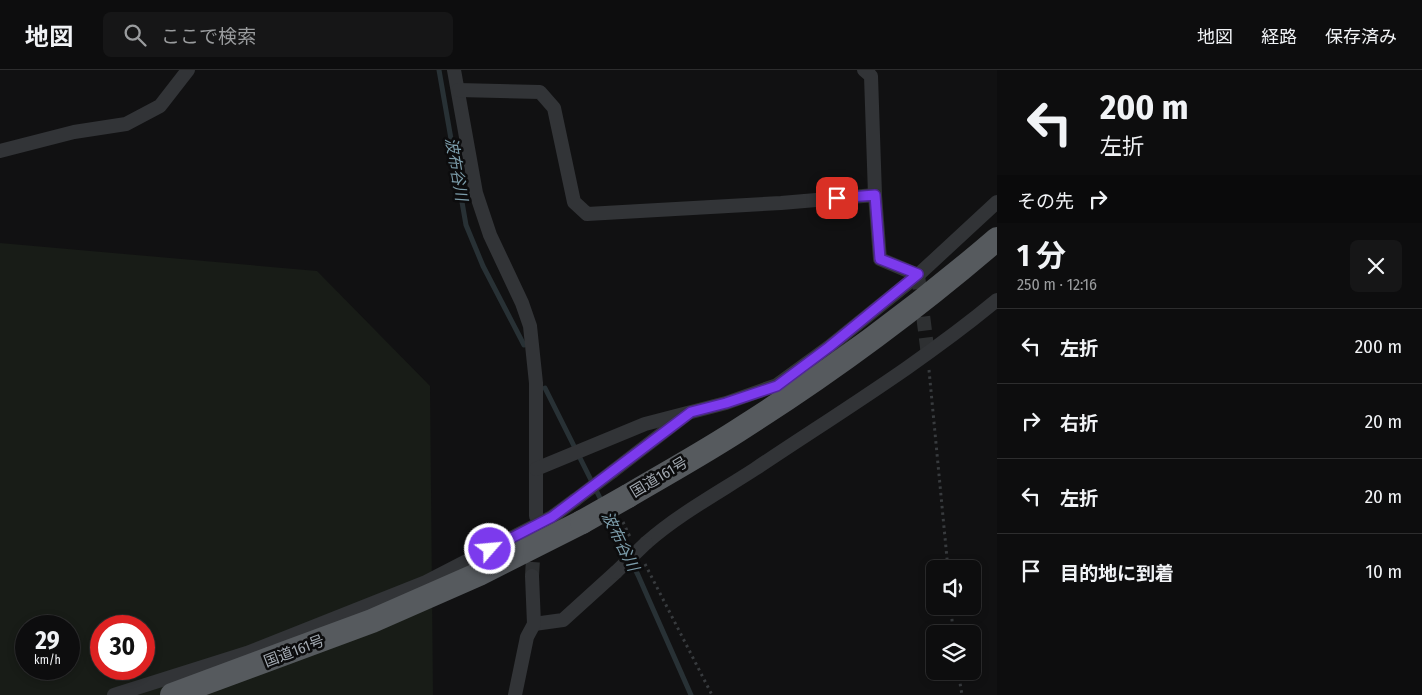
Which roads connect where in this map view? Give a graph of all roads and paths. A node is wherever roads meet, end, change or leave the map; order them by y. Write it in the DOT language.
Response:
graph roads {
  1 [pos="188,70"];
  2 [pos="454,70"];
  3 [pos="864,70"];
  4 [pos="458,90"];
  5 [pos="0,151"];
  6 [pos="875,195"];
  7 [pos="997,202"];
  8 [pos="997,239"];
  9 [pos="918,274"];
  10 [pos="997,300"];
  11 [pos="928,355"];
  12 [pos="691,412"];
  13 [pos="536,469"];
  14 [pos="623,504"];
  15 [pos="578,511"];
  16 [pos="536,516"];
  17 [pos="639,541"];
  18 [pos="641,557"];
  19 [pos="947,560"];
  20 [pos="532,576"];
  21 [pos="534,624"];
  22 [pos="960,680"];
  23 [pos="114,695"];
  24 [pos="172,695"];
  25 [pos="515,695"];
  26 [pos="712,695"];
  27 [pos="962,695"];
  1 -- 5 [label="street"];
  2 -- 4 [label="street"];
  3 -- 6 [label="street"];
  4 -- 6 [label="street"];
  4 -- 13 [label="street"];
  6 -- 9 [label="street"];
  7 -- 9 [label="street"];
  8 -- 14 [label="highway, 国道161号"];
  9 -- 12 [label="street"];
  10 -- 11 [label="street"];
  11 -- 17 [label="street"];
  11 -- 19 [label="path"];
  12 -- 13 [label="street"];
  12 -- 15 [label="street, bridge"];
  13 -- 16 [label="street"];
  14 -- 15 [label="highway, 国道161号, bridge"];
  14 -- 17 [label="path"];
  15 -- 23 [label="street"];
  15 -- 24 [label="highway, 国道161号"];
  17 -- 21 [label="street, bridge"];
  18 -- 26 [label="path"];
  20 -- 21 [label="street"];
  21 -- 25 [label="street"];
  22 -- 27 [label="path"];
}
